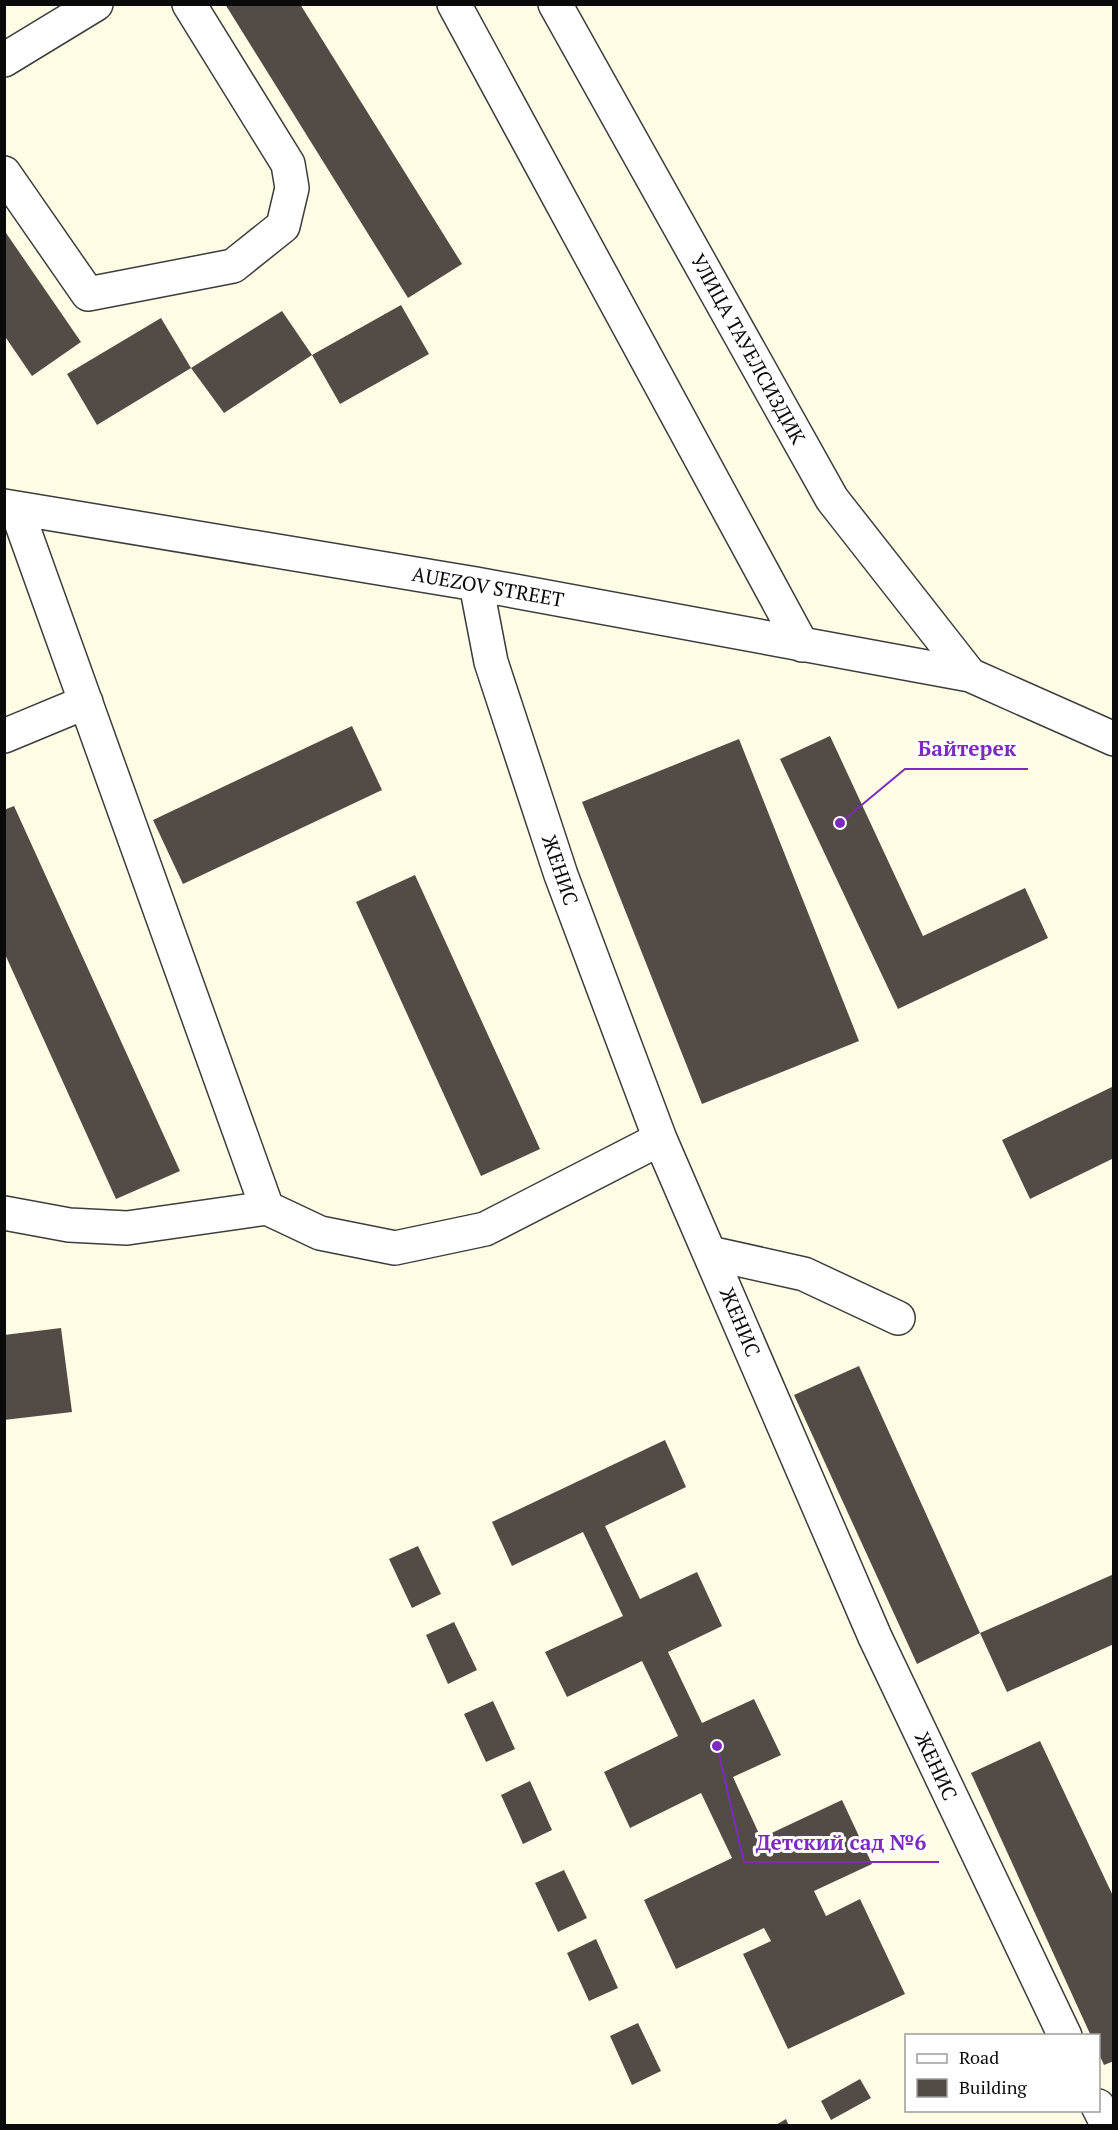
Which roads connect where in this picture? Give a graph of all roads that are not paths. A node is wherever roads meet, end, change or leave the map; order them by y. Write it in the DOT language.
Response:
graph roads {
  1 [pos="96,4"];
  2 [pos="189,4"];
  3 [pos="454,4"];
  4 [pos="555,4"];
  5 [pos="4,60"];
  6 [pos="4,173"];
  7 [pos="10,507"];
  8 [pos="476,584"];
  9 [pos="802,645"];
  10 [pos="970,675"];
  11 [pos="86,702"];
  12 [pos="4,736"];
  13 [pos="1113,739"];
  14 [pos="660,1139"];
  15 [pos="267,1208"];
  16 [pos="4,1213"];
  17 [pos="710,1253"];
  18 [pos="898,1318"];
  19 [pos="1064,2034"];
  20 [pos="1100,2110"];
  21 [pos="1108,2126"];
  1 -- 5 [label="street"];
  2 -- 6 [label="street"];
  3 -- 9 [label="street"];
  4 -- 10 [label="street, УЛИЦА ТАУЕЛСИЗДИК"];
  7 -- 8 [label="street, AUEZOV STREET"];
  7 -- 11 [label="street"];
  8 -- 9 [label="street, AUEZOV STREET"];
  8 -- 14 [label="street, ЖЕНИС"];
  9 -- 10 [label="street, AUEZOV STREET"];
  10 -- 13 [label="street"];
  11 -- 12 [label="street"];
  11 -- 15 [label="street"];
  14 -- 15 [label="street"];
  14 -- 17 [label="street, ЖЕНИС"];
  15 -- 16 [label="street"];
  17 -- 18 [label="street"];
  17 -- 19 [label="street, ЖЕНИС"];
  20 -- 21 [label="street"];
}
